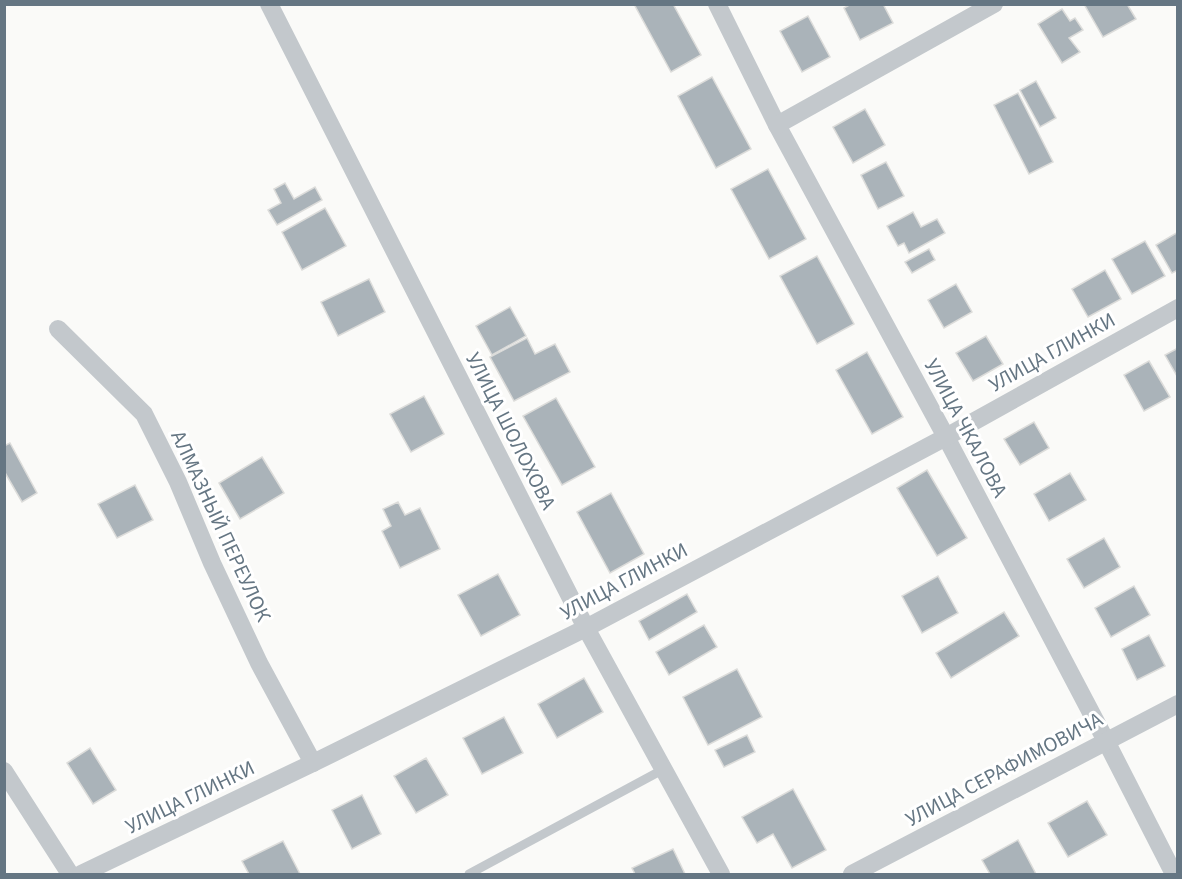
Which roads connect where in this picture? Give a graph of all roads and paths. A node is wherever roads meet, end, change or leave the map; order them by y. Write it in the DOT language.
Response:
graph roads {
  1 [pos="269,4"];
  2 [pos="717,4"];
  3 [pos="994,4"];
  4 [pos="777,125"];
  5 [pos="1178,308"];
  6 [pos="58,329"];
  7 [pos="946,438"];
  8 [pos="586,628"];
  9 [pos="1178,704"];
  10 [pos="1106,741"];
  11 [pos="313,763"];
  12 [pos="664,769"];
  13 [pos="4,771"];
  14 [pos="70,874"];
  15 [pos="81,874"];
  16 [pos="469,874"];
  17 [pos="722,874"];
  18 [pos="852,874"];
  19 [pos="1173,874"];
  1 -- 8 [label="street, УЛИЦА ШОЛОХОВА"];
  2 -- 4 [label="street, УЛИЦА ЧКАЛОВА"];
  3 -- 4 [label="street"];
  4 -- 7 [label="street, УЛИЦА ЧКАЛОВА"];
  5 -- 7 [label="street, УЛИЦА ГЛИНКИ"];
  6 -- 11 [label="street, АЛМАЗНЫЙ ПЕРЕУЛОК"];
  7 -- 8 [label="street, УЛИЦА ГЛИНКИ"];
  7 -- 10 [label="street, УЛИЦА ЧКАЛОВА"];
  8 -- 11 [label="street, УЛИЦА ГЛИНКИ"];
  8 -- 12 [label="street, УЛИЦА ШОЛОХОВА"];
  9 -- 10 [label="street, УЛИЦА СЕРАФИМОВИЧА"];
  10 -- 18 [label="street, УЛИЦА СЕРАФИМОВИЧА"];
  10 -- 19 [label="street, УЛИЦА ЧКАЛОВА"];
  11 -- 15 [label="street, УЛИЦА ГЛИНКИ"];
  12 -- 16 [label="lane"];
  12 -- 17 [label="street, УЛИЦА ШОЛОХОВА"];
  13 -- 14 [label="street"];
}
